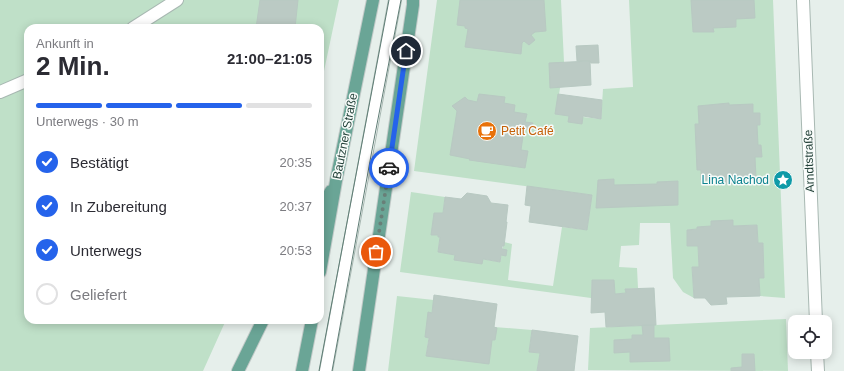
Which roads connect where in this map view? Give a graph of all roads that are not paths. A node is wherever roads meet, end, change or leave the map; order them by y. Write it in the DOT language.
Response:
graph roads {
  1 [pos="177,0"];
  2 [pos="373,0"];
  3 [pos="395,0"];
  4 [pos="413,0"];
  5 [pos="803,0"];
  6 [pos="139,24"];
  7 [pos="24,82"];
  8 [pos="0,92"];
  9 [pos="336,181"];
  10 [pos="324,204"];
  11 [pos="324,249"];
  12 [pos="816,315"];
  13 [pos="261,324"];
  14 [pos="311,324"];
  15 [pos="817,359"];
  16 [pos="238,371"];
  17 [pos="302,371"];
  18 [pos="326,371"];
  19 [pos="359,371"];
  20 [pos="818,371"];
  1 -- 6 [label="street"];
  2 -- 9 [label="main road, Bautzner Straße"];
  3 -- 18 [label="street"];
  4 -- 19 [label="main road"];
  5 -- 12 [label="street, Arndtstraße"];
  7 -- 8 [label="street"];
  9 -- 10 [label="main road"];
  9 -- 11 [label="main road, Bautzner Straße"];
  13 -- 16 [label="main road"];
  14 -- 17 [label="main road"];
  15 -- 20 [label="street"];
}
